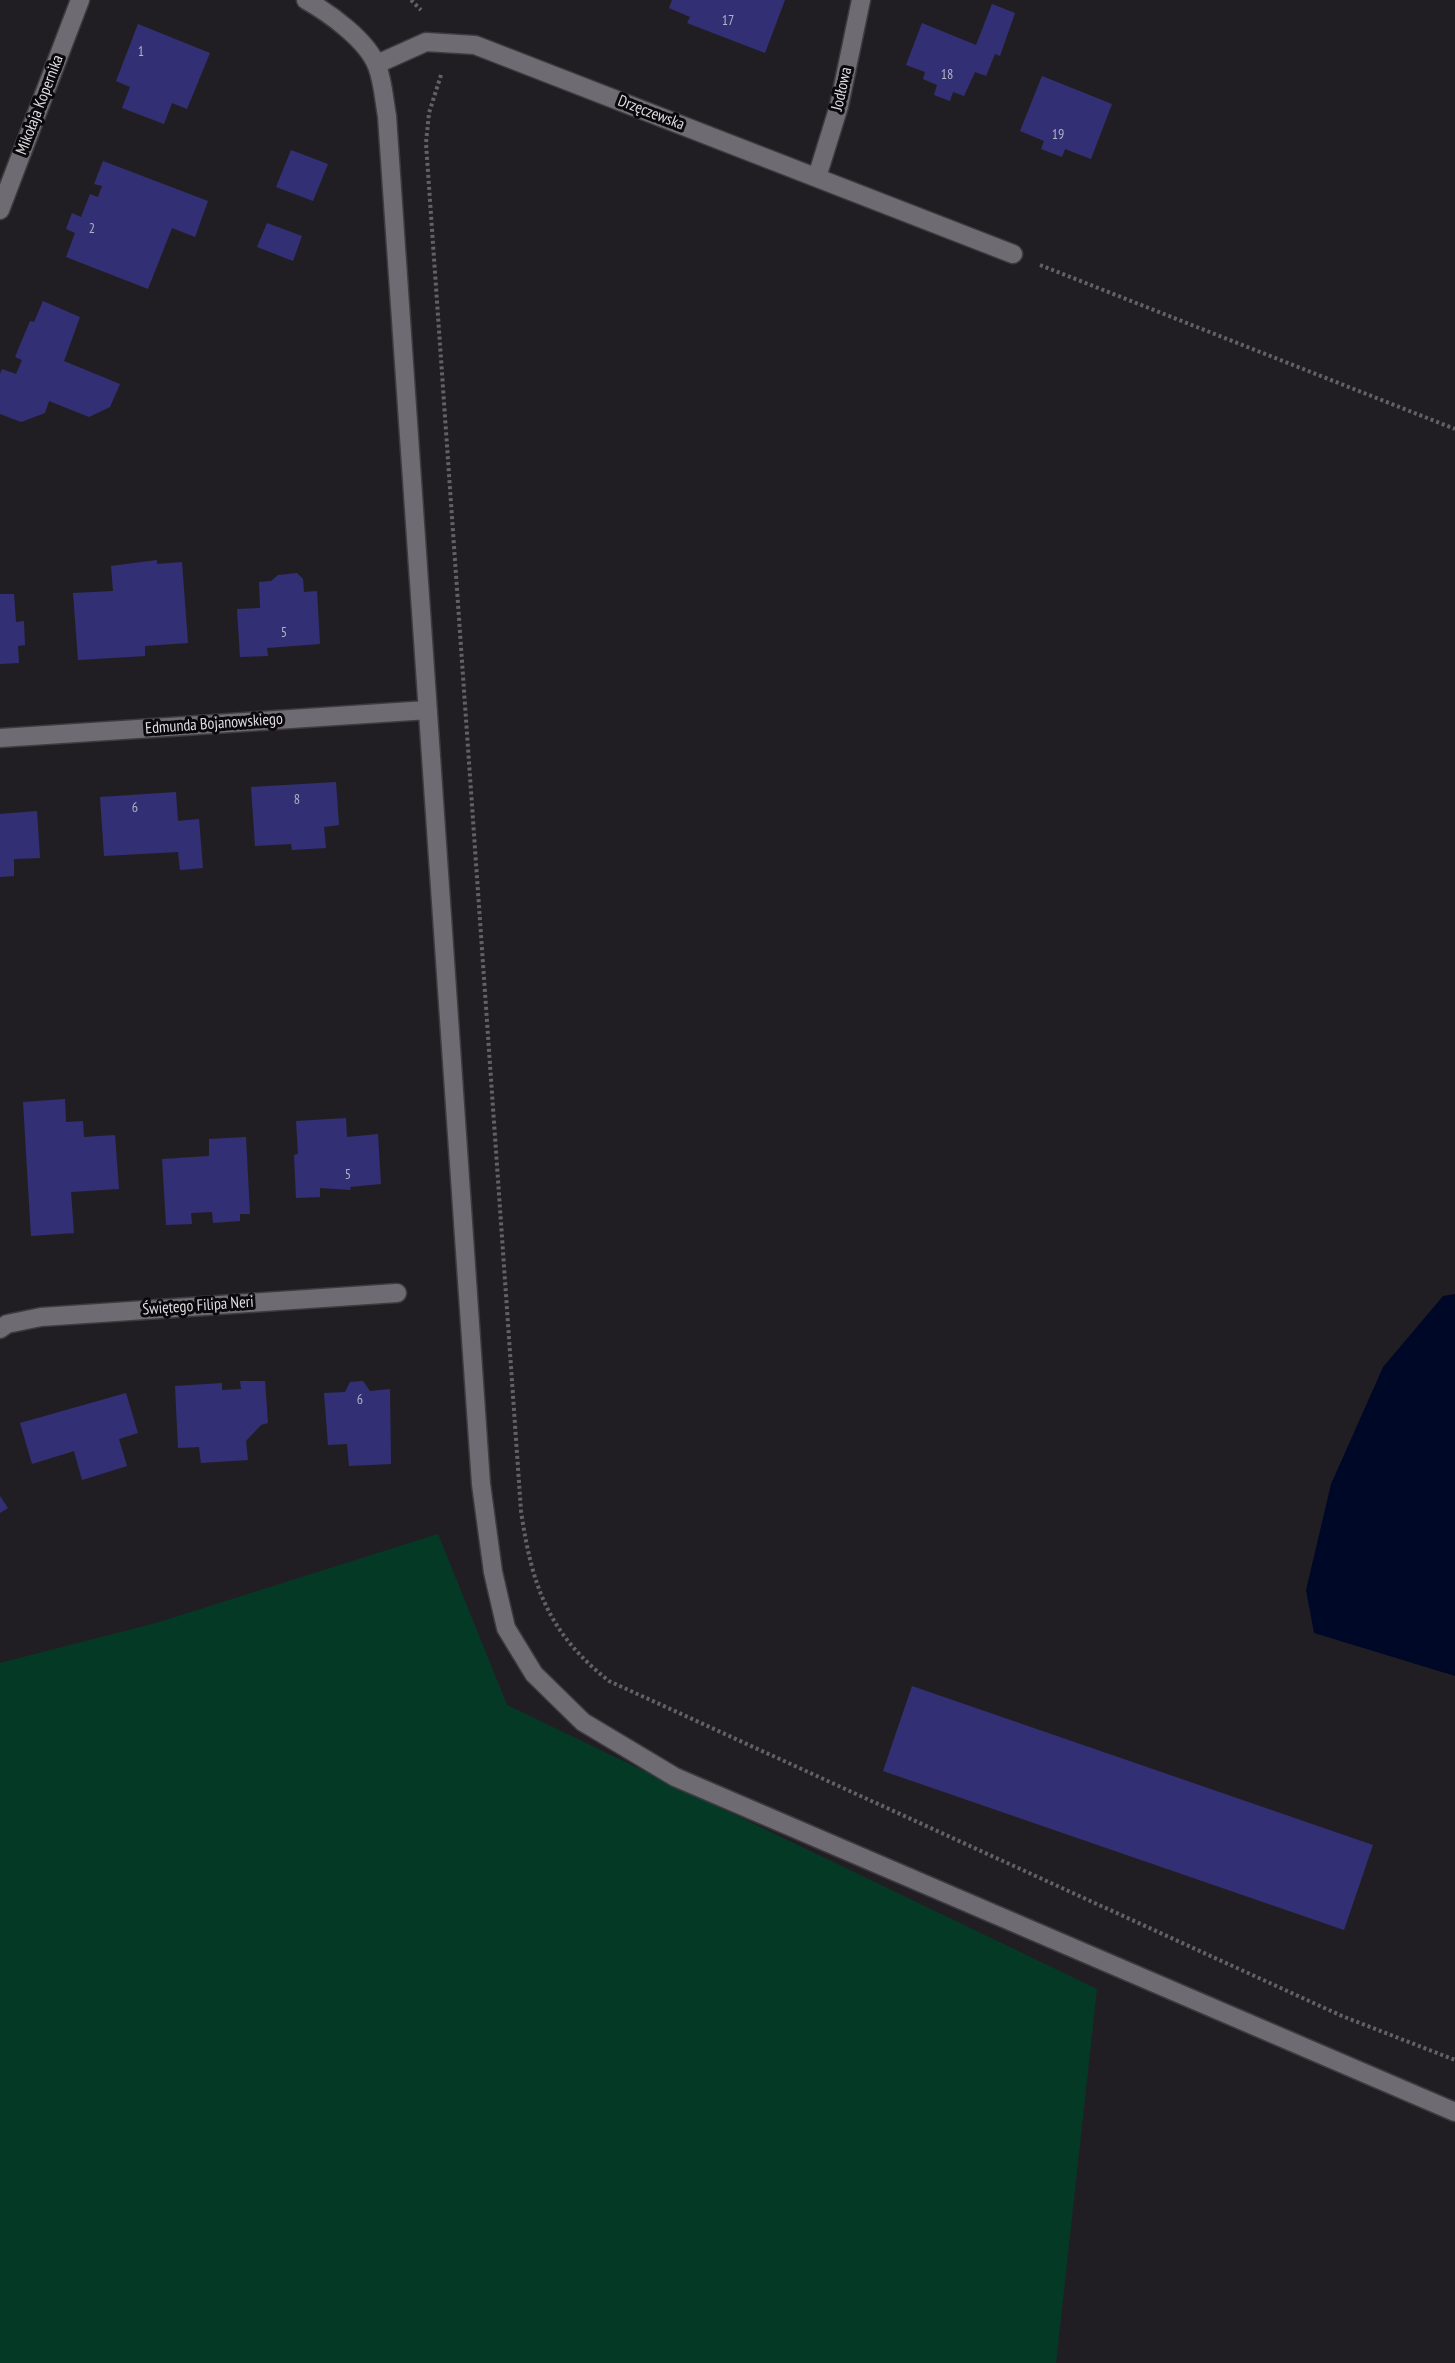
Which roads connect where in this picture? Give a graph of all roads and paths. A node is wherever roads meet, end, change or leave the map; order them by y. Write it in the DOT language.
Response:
graph roads {
  1 [pos="80,0"];
  2 [pos="306,0"];
  3 [pos="411,0"];
  4 [pos="861,0"];
  5 [pos="327,5"];
  6 [pos="452,42"];
  7 [pos="377,64"];
  8 [pos="816,177"];
  9 [pos="0,210"];
  10 [pos="1013,254"];
  11 [pos="1455,429"];
  12 [pos="428,710"];
  13 [pos="0,738"];
  14 [pos="397,1293"];
  15 [pos="0,1329"];
  16 [pos="1455,2060"];
  17 [pos="1455,2112"];
  1 -- 9 [label="street, Mikołaja Kopernika"];
  2 -- 5 [label="street"];
  3 -- 6 [label="path"];
  4 -- 8 [label="street, Jodłowa"];
  5 -- 7 [label="street"];
  6 -- 7 [label="street, Drzęczewska"];
  6 -- 8 [label="street, Drzęczewska"];
  6 -- 16 [label="path"];
  7 -- 12 [label="street"];
  8 -- 10 [label="street, Drzęczewska"];
  10 -- 11 [label="path"];
  12 -- 13 [label="street, Edmunda Bojanowskiego"];
  12 -- 17 [label="street"];
  14 -- 15 [label="street, Świętego Filipa Neri"];
}
